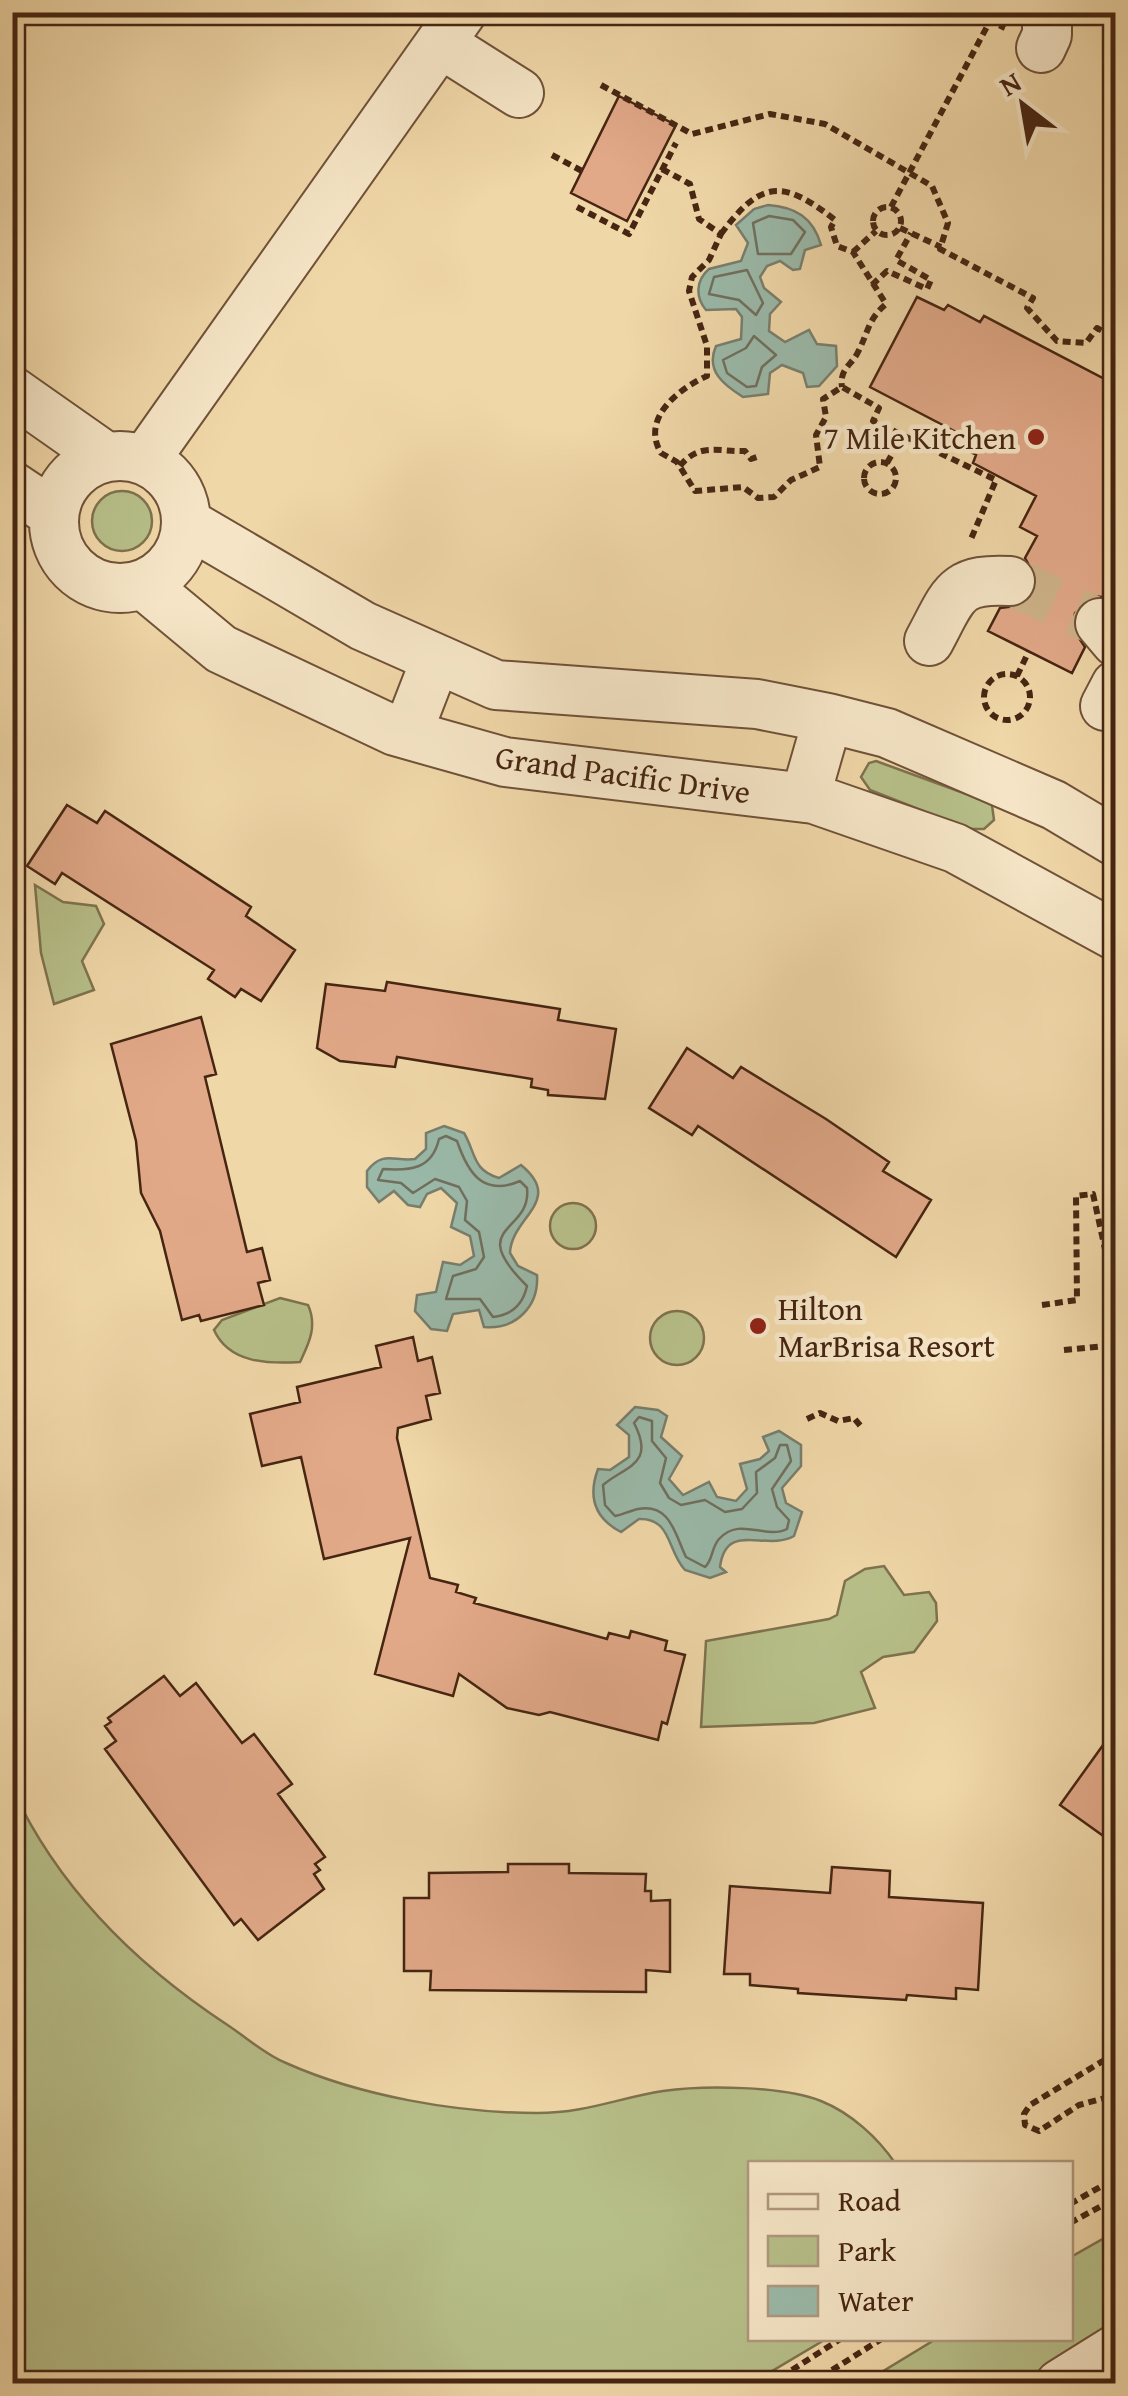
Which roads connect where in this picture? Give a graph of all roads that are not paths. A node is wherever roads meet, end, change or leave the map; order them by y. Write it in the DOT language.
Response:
graph roads {
  1 [pos="451,28"];
  2 [pos="519,93"];
  3 [pos="12,391"];
  4 [pos="125,459"];
  5 [pos="12,486"];
  6 [pos="54,514"];
  7 [pos="187,523"];
  8 [pos="1010,580"];
  9 [pos="144,585"];
  10 [pos="930,641"];
  11 [pos="436,659"];
  12 [pos="828,718"];
  13 [pos="408,734"];
  14 [pos="804,798"];
  15 [pos="1116,842"];
  16 [pos="1116,936"];
  17 [pos="1116,2350"];
  18 [pos="1060,2384"];
  1 -- 2 [label="street"];
  1 -- 4 [label="street"];
  3 -- 4 [label="street"];
  4 -- 6 [label="street"];
  4 -- 7 [label="street"];
  5 -- 6 [label="street"];
  6 -- 9 [label="street"];
  7 -- 9 [label="street"];
  7 -- 11 [label="street"];
  8 -- 10 [label="street"];
  9 -- 13 [label="street, Grand Pacific Drive"];
  11 -- 12 [label="street"];
  11 -- 13 [label="street"];
  12 -- 14 [label="street"];
  12 -- 15 [label="street"];
  13 -- 14 [label="street, Grand Pacific Drive"];
  14 -- 16 [label="street, Grand Pacific Drive"];
  17 -- 18 [label="street"];
}
